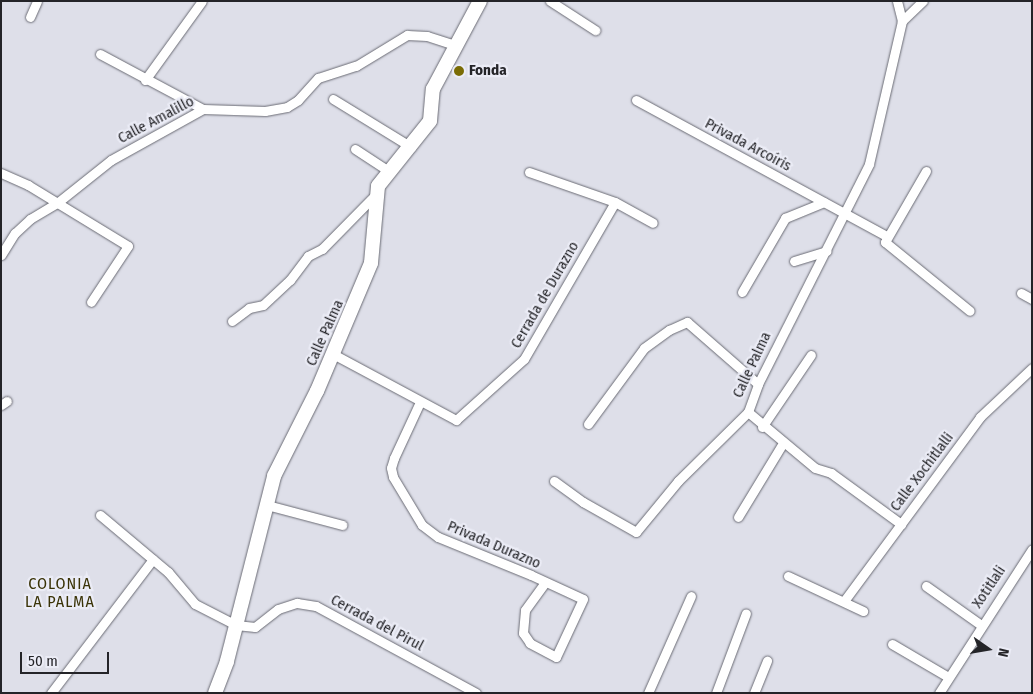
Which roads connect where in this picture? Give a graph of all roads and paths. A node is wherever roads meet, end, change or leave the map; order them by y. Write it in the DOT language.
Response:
graph roads {
  1 [pos="37,1"];
  2 [pos="202,1"];
  3 [pos="480,1"];
  4 [pos="550,1"];
  5 [pos="897,1"];
  6 [pos="923,1"];
  7 [pos="30,17"];
  8 [pos="902,21"];
  9 [pos="595,30"];
  10 [pos="458,46"];
  11 [pos="100,54"];
  12 [pos="145,80"];
  13 [pos="333,99"];
  14 [pos="636,100"];
  15 [pos="202,109"];
  16 [pos="411,147"];
  17 [pos="355,149"];
  18 [pos="926,171"];
  19 [pos="390,172"];
  20 [pos="529,172"];
  21 [pos="1,173"];
  22 [pos="375,195"];
  23 [pos="615,202"];
  24 [pos="824,202"];
  25 [pos="58,203"];
  26 [pos="846,215"];
  27 [pos="653,223"];
  28 [pos="888,236"];
  29 [pos="827,251"];
  30 [pos="1,255"];
  31 [pos="794,261"];
  32 [pos="742,292"];
  33 [pos="1021,293"];
  34 [pos="1032,299"];
  35 [pos="91,302"];
  36 [pos="970,311"];
  37 [pos="232,321"];
  38 [pos="333,354"];
  39 [pos="812,355"];
  40 [pos="1032,368"];
  41 [pos="758,384"];
  42 [pos="420,402"];
  43 [pos="748,412"];
  44 [pos="588,424"];
  45 [pos="762,427"];
  46 [pos="783,442"];
  47 [pos="554,481"];
  48 [pos="267,505"];
  49 [pos="100,514"];
  50 [pos="738,517"];
  51 [pos="901,524"];
  52 [pos="342,525"];
  53 [pos="1032,549"];
  54 [pos="153,559"];
  55 [pos="788,576"];
  56 [pos="545,582"];
  57 [pos="926,586"];
  58 [pos="691,596"];
  59 [pos="844,601"];
  60 [pos="863,611"];
  61 [pos="746,613"];
  62 [pos="236,625"];
  63 [pos="981,625"];
  64 [pos="892,644"];
  65 [pos="767,660"];
  66 [pos="948,677"];
  67 [pos="470,691"];
  68 [pos="942,692"];
  69 [pos="52,693"];
  70 [pos="215,693"];
  71 [pos="648,693"];
  72 [pos="716,693"];
  73 [pos="754,693"];
  1 -- 7 [label="street"];
  2 -- 12 [label="street"];
  3 -- 10 [label="street, Calle Palma"];
  4 -- 9 [label="street"];
  5 -- 8 [label="street, Calle Palma"];
  6 -- 8 [label="street"];
  8 -- 26 [label="street, Calle Palma"];
  10 -- 15 [label="street, Calle Amalillo"];
  10 -- 16 [label="street, Calle Palma"];
  11 -- 12 [label="street"];
  12 -- 15 [label="street"];
  13 -- 16 [label="street"];
  14 -- 24 [label="street, Privada Arcoíris"];
  15 -- 25 [label="street, Calle Amalillo"];
  16 -- 19 [label="street, Calle Palma"];
  17 -- 19 [label="street"];
  18 -- 28 [label="street"];
  19 -- 22 [label="street, Calle Palma"];
  20 -- 23 [label="street"];
  21 -- 25 [label="street"];
  22 -- 37 [label="street"];
  22 -- 38 [label="street, Calle Palma"];
  23 -- 27 [label="street"];
  23 -- 42 [label="street, Cerrada de Durazno"];
  24 -- 26 [label="street, Privada Arcoíris"];
  24 -- 32 [label="street"];
  25 -- 30 [label="street, Calle Amalillo"];
  25 -- 35 [label="street"];
  26 -- 28 [label="street"];
  26 -- 29 [label="street, Calle Palma"];
  28 -- 36 [label="street"];
  29 -- 31 [label="street"];
  29 -- 41 [label="street, Calle Palma"];
  33 -- 34 [label="street"];
  38 -- 42 [label="street, Cerrada de Durazno"];
  38 -- 48 [label="street, Calle Palma"];
  39 -- 45 [label="street"];
  40 -- 51 [label="street, Calle Xochitlalli"];
  41 -- 43 [label="street, Calle Palma"];
  41 -- 44 [label="street"];
  42 -- 56 [label="street, Privada Durazno"];
  43 -- 45 [label="street, Calle Palma"];
  43 -- 47 [label="street"];
  45 -- 46 [label="street, Calle Palma"];
  46 -- 50 [label="street"];
  46 -- 51 [label="street, Calle Palma"];
  48 -- 52 [label="street"];
  48 -- 62 [label="street, Calle Palma"];
  49 -- 54 [label="street"];
  51 -- 59 [label="street, Calle Xochitlalli"];
  53 -- 63 [label="street, Xotitlali"];
  54 -- 62 [label="street"];
  54 -- 69 [label="street"];
  55 -- 59 [label="street"];
  56 -- 56 [label="street, Privada Durazno"];
  57 -- 63 [label="street"];
  58 -- 71 [label="street"];
  59 -- 60 [label="street"];
  61 -- 72 [label="street"];
  62 -- 67 [label="street, Cerrada del Pirul"];
  62 -- 70 [label="street, Calle Palma"];
  63 -- 66 [label="street, Xotitlali"];
  64 -- 66 [label="street"];
  65 -- 73 [label="street"];
  66 -- 68 [label="street, Xotitlali"];
}
